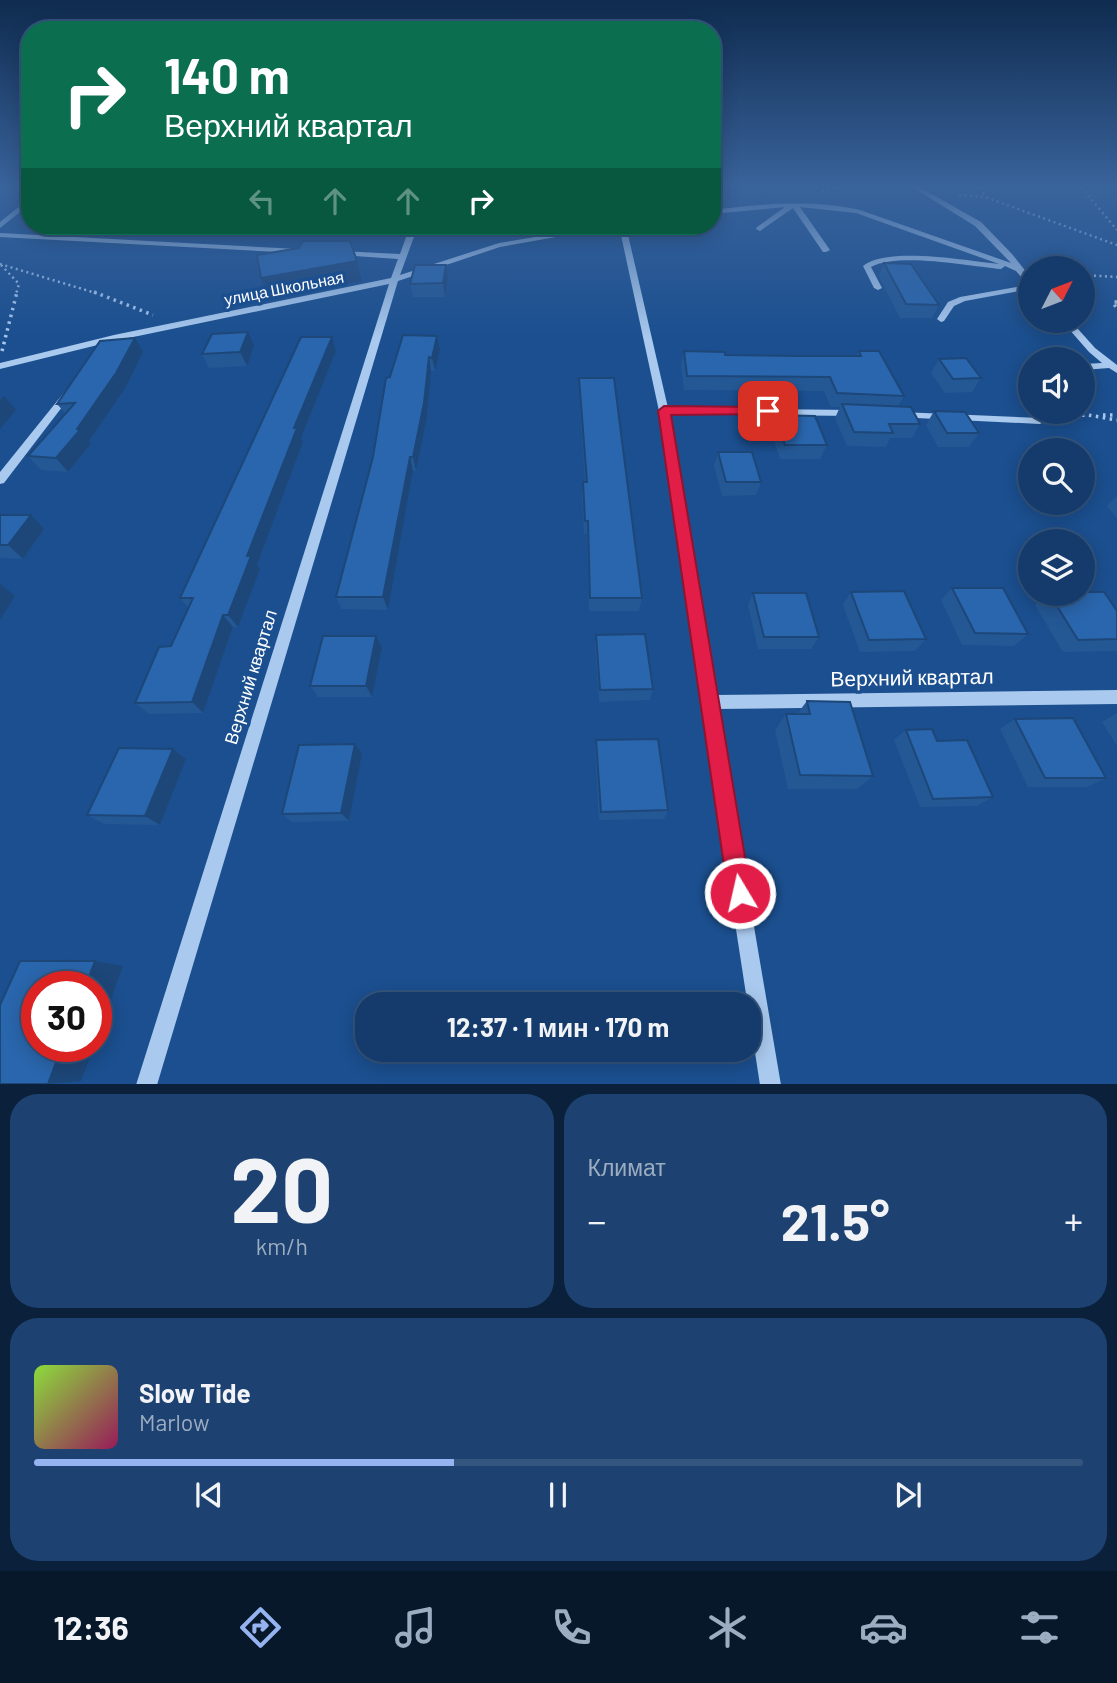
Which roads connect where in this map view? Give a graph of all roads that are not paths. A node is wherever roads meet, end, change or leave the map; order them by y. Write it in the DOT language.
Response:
graph roads {
  1 [pos="49,238"];
  2 [pos="410,238"];
  3 [pos="544,238"];
  4 [pos="625,238"];
  5 [pos="817,238"];
  6 [pos="932,238"];
  7 [pos="990,238"];
  8 [pos="826,250"];
  9 [pos="306,251"];
  10 [pos="334,253"];
  11 [pos="403,257"];
  12 [pos="1018,268"];
  13 [pos="1018,269"];
  14 [pos="1018,269"];
  15 [pos="394,280"];
  16 [pos="878,288"];
  17 [pos="1018,288"];
  18 [pos="941,319"];
  19 [pos="1078,333"];
  20 [pos="114,338"];
  21 [pos="97,358"];
  22 [pos="0,366"];
  23 [pos="1095,367"];
  24 [pos="1114,368"];
  25 [pos="80,378"];
  26 [pos="664,411"];
  27 [pos="862,414"];
  28 [pos="890,415"];
  29 [pos="1018,420"];
  30 [pos="0,480"];
  31 [pos="1117,697"];
  32 [pos="708,702"];
  33 [pos="146,1084"];
  34 [pos="771,1084"];
  1 -- 9 [label="street"];
  2 -- 11 [label="street, Верхний квартал"];
  3 -- 15 [label="street, улица Школьная"];
  4 -- 26 [label="street"];
  5 -- 8 [label="street"];
  6 -- 13 [label="street"];
  7 -- 12 [label="street"];
  10 -- 11 [label="street"];
  11 -- 15 [label="street, Верхний квартал"];
  14 -- 16 [label="street"];
  15 -- 20 [label="street, улица Школьная"];
  15 -- 33 [label="street, Верхний квартал"];
  17 -- 18 [label="street"];
  19 -- 24 [label="street"];
  20 -- 21 [label="street"];
  20 -- 22 [label="street, улица Школьная"];
  23 -- 24 [label="street"];
  25 -- 30 [label="street"];
  26 -- 27 [label="street"];
  26 -- 32 [label="street"];
  28 -- 29 [label="street"];
  31 -- 32 [label="street, Верхний квартал"];
  32 -- 34 [label="street"];
}
